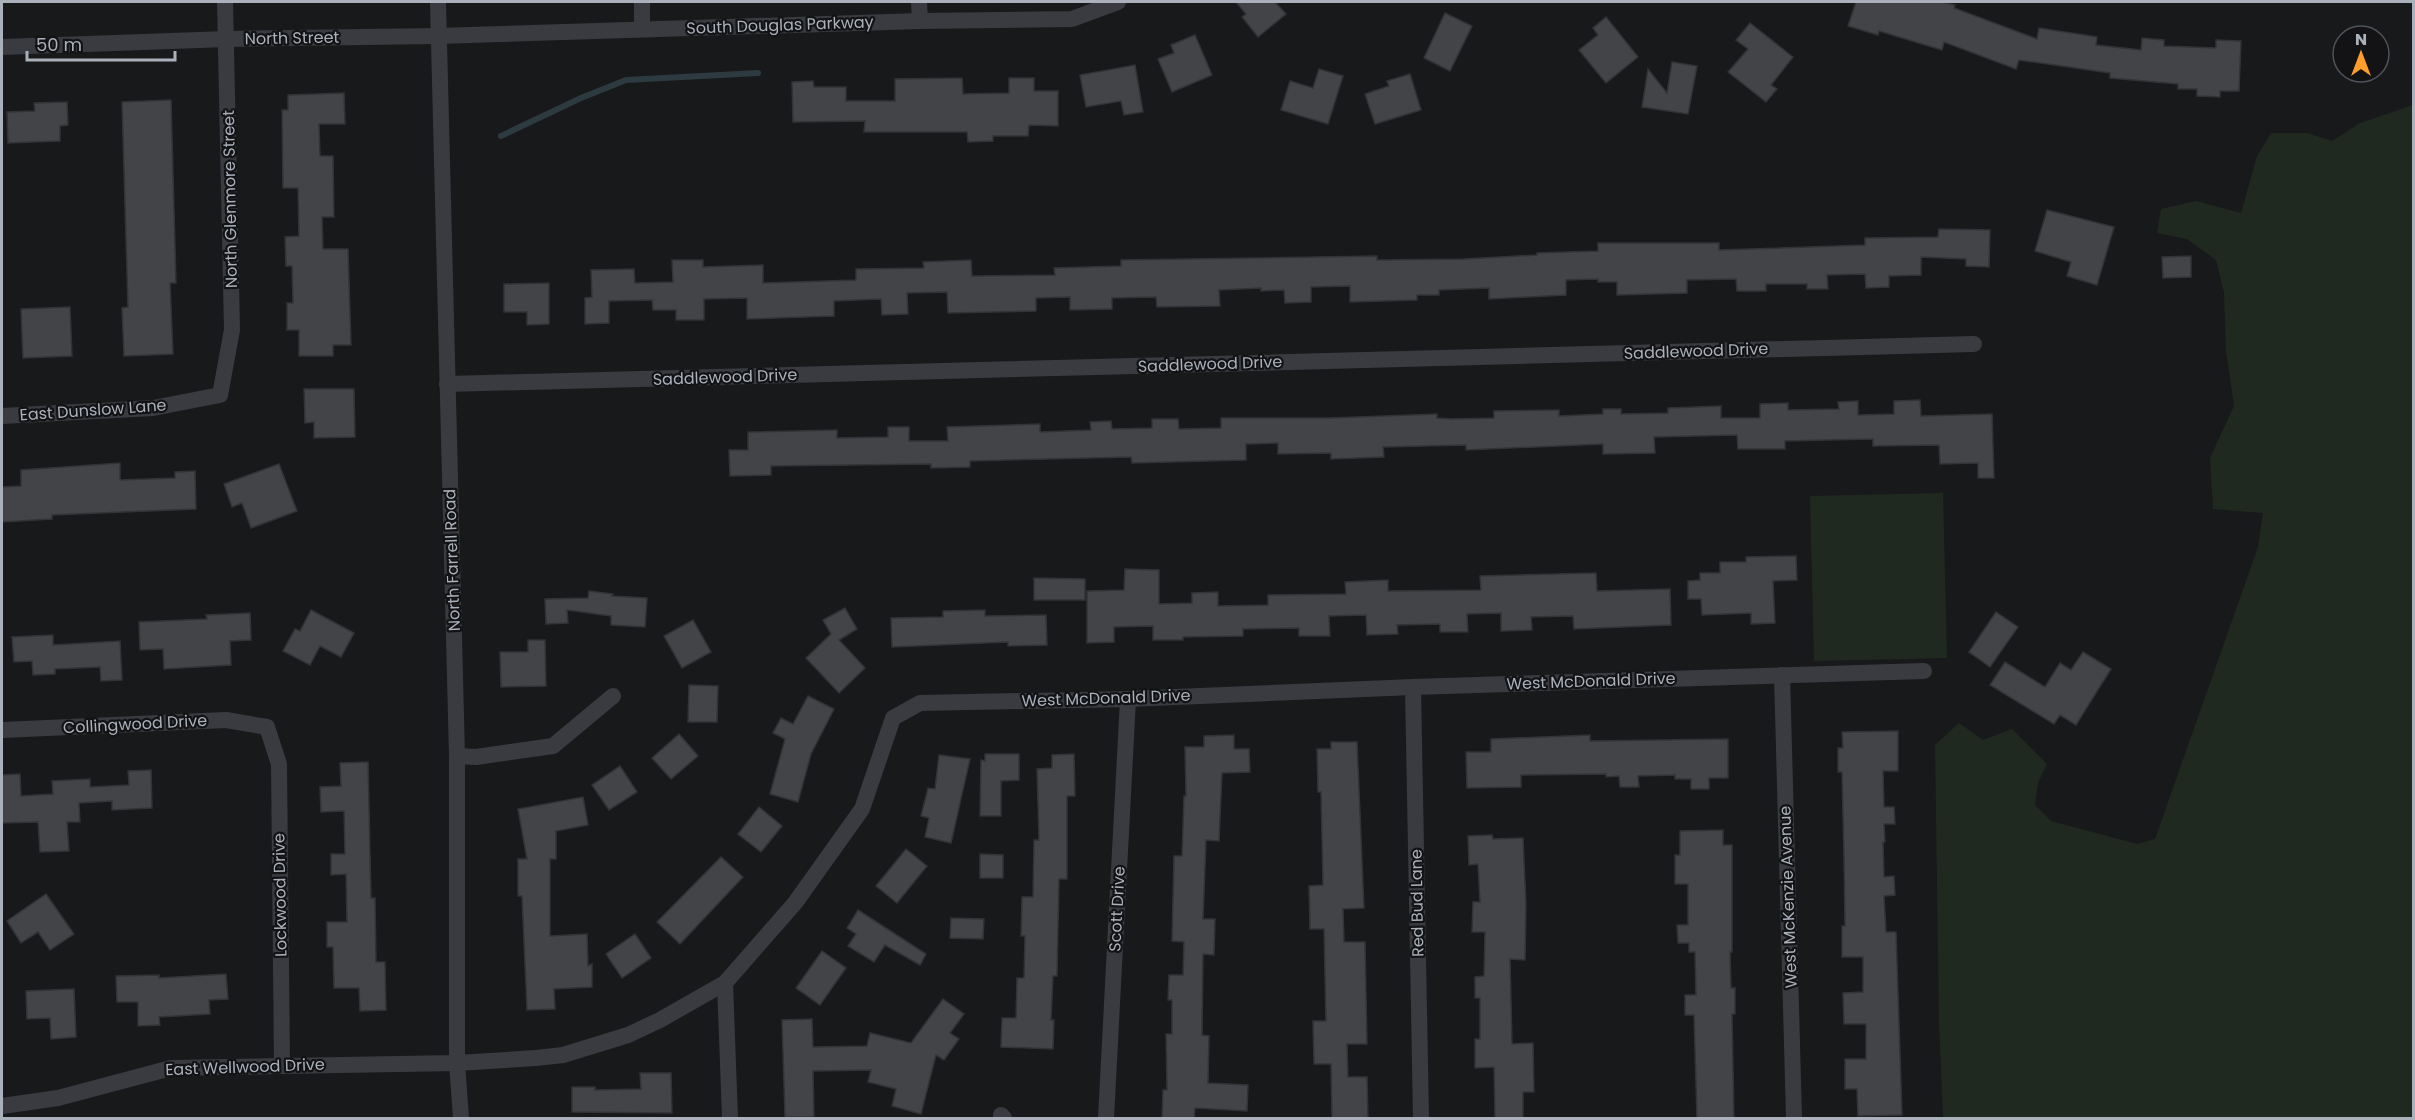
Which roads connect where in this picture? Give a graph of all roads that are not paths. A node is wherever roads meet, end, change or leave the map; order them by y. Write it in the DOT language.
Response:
graph roads {
  1 [pos="225,2"];
  2 [pos="438,2"];
  3 [pos="642,2"];
  4 [pos="920,2"];
  5 [pos="1118,2"];
  6 [pos="920,21"];
  7 [pos="642,29"];
  8 [pos="438,36"];
  9 [pos="226,39"];
  10 [pos="2,47"];
  11 [pos="1974,344"];
  12 [pos="447,384"];
  13 [pos="220,395"];
  14 [pos="2,416"];
  15 [pos="1924,671"];
  16 [pos="1782,675"];
  17 [pos="1413,687"];
  18 [pos="613,696"];
  19 [pos="1128,699"];
  20 [pos="267,727"];
  21 [pos="2,730"];
  22 [pos="457,756"];
  23 [pos="725,983"];
  24 [pos="457,1063"];
  25 [pos="282,1065"];
  26 [pos="2,1106"];
  27 [pos="461,1119"];
  28 [pos="730,1119"];
  29 [pos="1106,1119"];
  30 [pos="1421,1119"];
  31 [pos="1794,1119"];
  1 -- 9 [label="street, North Glenmore Street"];
  2 -- 8 [label="street, North Farrell Road"];
  3 -- 7 [label="street"];
  4 -- 6 [label="street"];
  5 -- 6 [label="street, South Douglas Parkway"];
  6 -- 7 [label="street, South Douglas Parkway"];
  7 -- 8 [label="street, South Douglas Parkway"];
  8 -- 9 [label="street, North Street"];
  8 -- 12 [label="street, North Farrell Road"];
  9 -- 10 [label="street, North Street"];
  9 -- 13 [label="street, North Glenmore Street"];
  11 -- 12 [label="street, Saddlewood Drive"];
  12 -- 22 [label="street, North Farrell Road"];
  13 -- 14 [label="street, East Dunslow Lane"];
  15 -- 16 [label="street, West McDonald Drive"];
  16 -- 17 [label="street, West McDonald Drive"];
  16 -- 31 [label="street, West McKenzie Avenue"];
  17 -- 19 [label="street, West McDonald Drive"];
  17 -- 30 [label="street, Red Bud Lane"];
  18 -- 22 [label="street"];
  19 -- 23 [label="street, West McDonald Drive"];
  19 -- 29 [label="street, Scott Drive"];
  20 -- 21 [label="street, Collingwood Drive"];
  20 -- 25 [label="street, Lockwood Drive"];
  22 -- 24 [label="street, North Farrell Road"];
  23 -- 24 [label="street, West McDonald Drive"];
  23 -- 28 [label="street"];
  24 -- 25 [label="street, East Wellwood Drive"];
  24 -- 27 [label="street, North Farrell Road"];
  25 -- 26 [label="street, East Wellwood Drive"];
}
